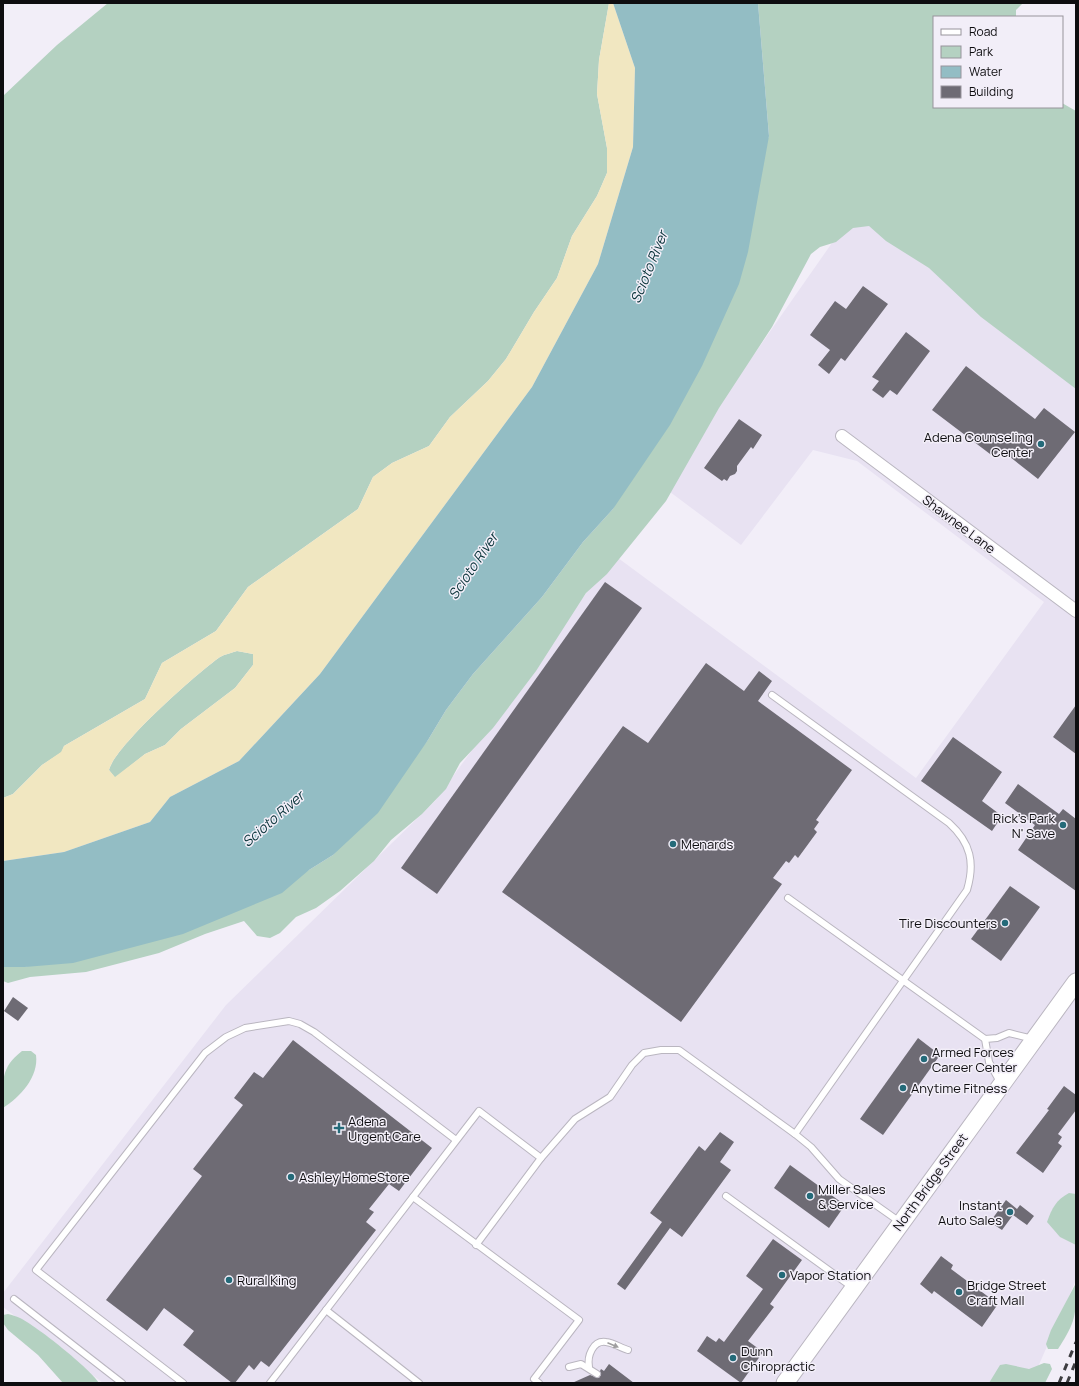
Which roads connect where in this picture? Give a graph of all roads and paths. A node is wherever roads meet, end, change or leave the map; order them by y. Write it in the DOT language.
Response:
graph roads {
  1 [pos="842,436"];
  2 [pos="1076,611"];
  3 [pos="772,695"];
  4 [pos="788,898"];
  5 [pos="903,981"];
  6 [pos="1076,982"];
  7 [pos="985,1039"];
  8 [pos="1034,1040"];
  9 [pos="1002,1084"];
  10 [pos="795,1134"];
  11 [pos="456,1140"];
  12 [pos="541,1158"];
  13 [pos="726,1196"];
  14 [pos="413,1197"];
  15 [pos="901,1223"];
  16 [pos="476,1245"];
  17 [pos="854,1288"];
  18 [pos="14,1299"];
  19 [pos="326,1310"];
  20 [pos="628,1350"];
  21 [pos="569,1367"];
  22 [pos="589,1367"];
  23 [pos="597,1374"];
  24 [pos="122,1383"];
  25 [pos="183,1383"];
  26 [pos="270,1383"];
  27 [pos="419,1383"];
  28 [pos="539,1383"];
  29 [pos="785,1383"];
  1 -- 2 [label="street, Shawnee Lane"];
  3 -- 5 [label="lane"];
  4 -- 5 [label="lane"];
  5 -- 7 [label="lane"];
  5 -- 10 [label="lane"];
  6 -- 8 [label="main road, North Bridge Street"];
  7 -- 8 [label="lane"];
  7 -- 9 [label="lane"];
  8 -- 9 [label="main road, North Bridge Street"];
  9 -- 15 [label="main road, North Bridge Street"];
  10 -- 12 [label="lane"];
  10 -- 15 [label="lane"];
  11 -- 12 [label="lane"];
  11 -- 14 [label="lane"];
  11 -- 25 [label="lane"];
  12 -- 16 [label="lane"];
  13 -- 17 [label="lane"];
  14 -- 16 [label="lane"];
  14 -- 19 [label="lane"];
  15 -- 17 [label="main road, North Bridge Street"];
  16 -- 28 [label="lane"];
  17 -- 29 [label="main road, North Bridge Street"];
  18 -- 24 [label="lane"];
  19 -- 26 [label="lane"];
  19 -- 27 [label="lane"];
  22 -- 20 [label="lane, one-way"];
  21 -- 22 [label="lane"];
  22 -- 23 [label="lane"];
}
